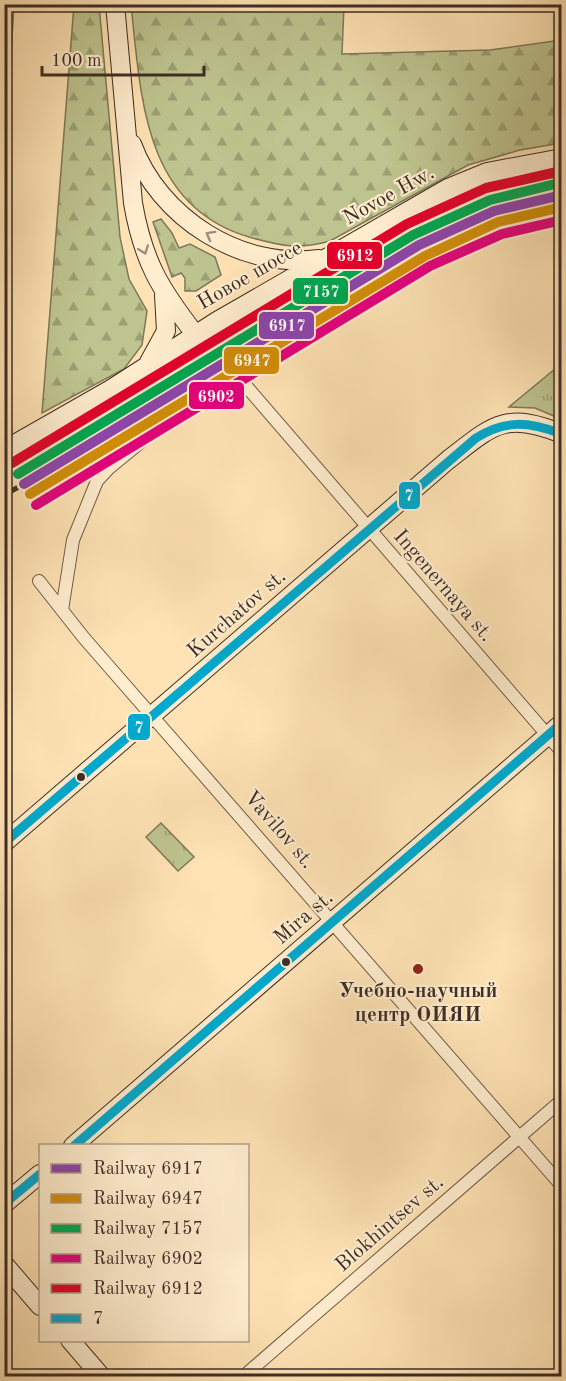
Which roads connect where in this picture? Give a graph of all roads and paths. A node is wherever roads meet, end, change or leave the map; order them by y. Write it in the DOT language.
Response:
graph roads {
  1 [pos="115,4"];
  2 [pos="126,119"];
  3 [pos="561,158"];
  4 [pos="159,193"];
  5 [pos="133,203"];
  6 [pos="264,256"];
  7 [pos="327,257"];
  8 [pos="280,284"];
  9 [pos="164,293"];
  10 [pos="195,334"];
  11 [pos="146,366"];
  12 [pos="561,434"];
  13 [pos="4,450"];
  14 [pos="368,530"];
  15 [pos="39,581"];
  16 [pos="62,610"];
  17 [pos="152,716"];
  18 [pos="561,723"];
  19 [pos="547,735"];
  20 [pos="561,752"];
  21 [pos="4,843"];
  22 [pos="333,923"];
  23 [pos="561,1100"];
  24 [pos="518,1138"];
  25 [pos="75,1144"];
  26 [pos="39,1175"];
  27 [pos="561,1186"];
  28 [pos="4,1204"];
  29 [pos="4,1264"];
  30 [pos="39,1305"];
  31 [pos="71,1342"];
  32 [pos="101,1377"];
  33 [pos="244,1377"];
  1 -- 2 [label="main road, Novoe Hw."];
  2 -- 4 [label="main road, Novoe Hw."];
  2 -- 5 [label="main road, Novoe Hw."];
  3 -- 7 [label="main road, Novoe Hw."];
  4 -- 5 [label="main road"];
  6 -- 4 [label="main road, Novoe Hw., one-way"];
  5 -- 9 [label="main road, Novoe Hw., one-way"];
  6 -- 7 [label="main road, Novoe Hw."];
  6 -- 8 [label="main road"];
  7 -- 8 [label="main road, Новое шоссе"];
  8 -- 10 [label="main road, Новое шоссе"];
  9 -- 10 [label="main road, Novoe Hw."];
  9 -- 11 [label="main road, Novoe Hw."];
  10 -- 11 [label="main road, Новое шоссе"];
  11 -- 13 [label="main road, Новое шоссе"];
  12 -- 14 [label="main road, Kurchatov st."];
  14 -- 16 [label="street, Ingenernaya st."];
  14 -- 17 [label="main road, Kurchatov st."];
  14 -- 19 [label="street, Ingenernaya st."];
  15 -- 16 [label="street, Vavilov st."];
  16 -- 17 [label="street, Vavilov st."];
  17 -- 21 [label="main road, Kurchatov st."];
  17 -- 22 [label="street, Vavilov st."];
  18 -- 19 [label="main road, Mira st."];
  19 -- 20 [label="street, Ingenernaya st."];
  19 -- 22 [label="main road, Mira st."];
  22 -- 24 [label="street, Vavilov st."];
  22 -- 25 [label="main road, Mira st."];
  23 -- 24 [label="street, Blokhintsev st."];
  24 -- 27 [label="street, Vavilov st."];
  24 -- 33 [label="street, Blokhintsev st."];
  26 -- 28 [label="main road"];
  29 -- 30 [label="main road"];
  31 -- 32 [label="main road"];
}
